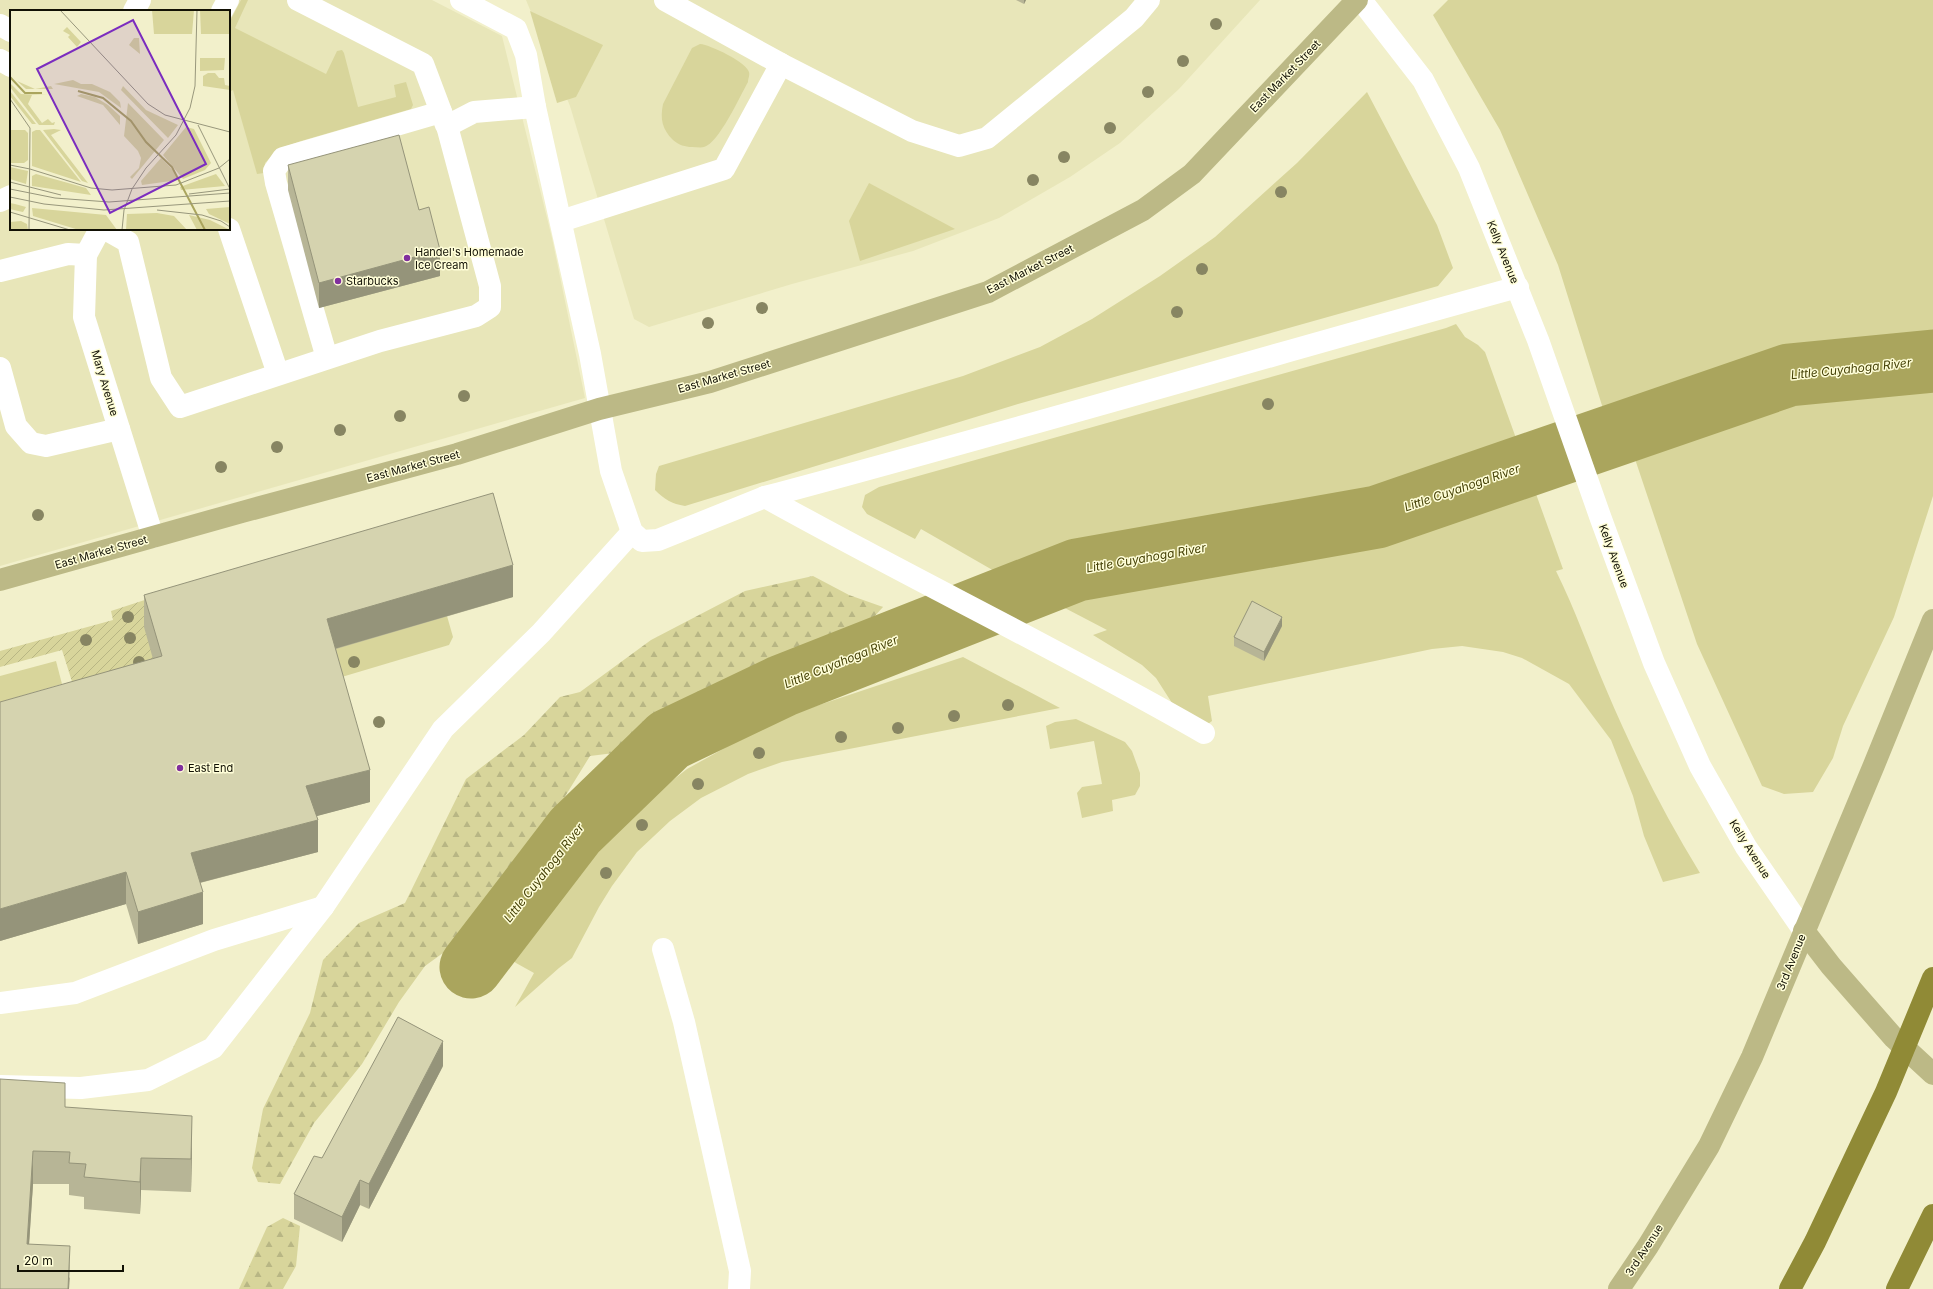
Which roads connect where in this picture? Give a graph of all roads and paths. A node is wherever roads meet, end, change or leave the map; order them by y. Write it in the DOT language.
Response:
graph roads {
  1 [pos="140,0"];
  2 [pos="228,0"];
  3 [pos="298,0"];
  4 [pos="461,0"];
  5 [pos="665,0"];
  6 [pos="1149,0"];
  7 [pos="1357,0"];
  8 [pos="1361,0"];
  9 [pos="135,10"];
  10 [pos="223,10"];
  11 [pos="0,25"];
  12 [pos="10,30"];
  13 [pos="0,60"];
  14 [pos="781,64"];
  15 [pos="10,65"];
  16 [pos="535,107"];
  17 [pos="444,119"];
  18 [pos="10,196"];
  19 [pos="0,201"];
  20 [pos="560,221"];
  21 [pos="99,230"];
  22 [pos="107,230"];
  23 [pos="229,230"];
  24 [pos="86,255"];
  25 [pos="0,271"];
  26 [pos="1518,287"];
  27 [pos="327,358"];
  28 [pos="0,368"];
  29 [pos="278,374"];
  30 [pos="599,409"];
  31 [pos="119,428"];
  32 [pos="765,497"];
  33 [pos="632,532"];
  34 [pos="153,537"];
  35 [pos="0,580"];
  36 [pos="1933,620"];
  37 [pos="1204,733"];
  38 [pos="323,907"];
  39 [pos="1804,931"];
  40 [pos="662,949"];
  41 [pos="1933,978"];
  42 [pos="0,1003"];
  43 [pos="1933,1074"];
  44 [pos="0,1086"];
  45 [pos="1933,1215"];
  46 [pos="739,1289"];
  47 [pos="1619,1289"];
  48 [pos="1790,1289"];
  49 [pos="1897,1289"];
  1 -- 9 [label="street"];
  2 -- 10 [label="street"];
  3 -- 17 [label="street"];
  4 -- 16 [label="street"];
  5 -- 14 [label="street"];
  6 -- 14 [label="street"];
  7 -- 30 [label="main road, East Market Street"];
  8 -- 26 [label="street, Kelly Avenue"];
  11 -- 12 [label="street"];
  13 -- 15 [label="street"];
  14 -- 20 [label="street"];
  16 -- 17 [label="street"];
  16 -- 20 [label="street"];
  17 -- 27 [label="street"];
  17 -- 27 [label="street"];
  18 -- 19 [label="street"];
  20 -- 30 [label="street"];
  21 -- 24 [label="street, Mary Avenue"];
  22 -- 29 [label="street"];
  23 -- 29 [label="street"];
  24 -- 25 [label="street"];
  24 -- 31 [label="street, Mary Avenue"];
  26 -- 32 [label="street"];
  26 -- 39 [label="street, Kelly Avenue"];
  27 -- 29 [label="street"];
  28 -- 31 [label="street"];
  30 -- 33 [label="street"];
  30 -- 34 [label="main road, East Market Street"];
  31 -- 34 [label="street, Mary Avenue"];
  32 -- 33 [label="street"];
  32 -- 37 [label="street"];
  33 -- 38 [label="street"];
  34 -- 35 [label="main road, East Market Street"];
  36 -- 39 [label="main road, 3rd Avenue"];
  38 -- 42 [label="street"];
  38 -- 44 [label="street"];
  39 -- 43 [label="main road, Kelly Avenue"];
  39 -- 47 [label="main road, 3rd Avenue"];
  40 -- 46 [label="street"];
  41 -- 48 [label="highway"];
  45 -- 49 [label="highway"];
}
